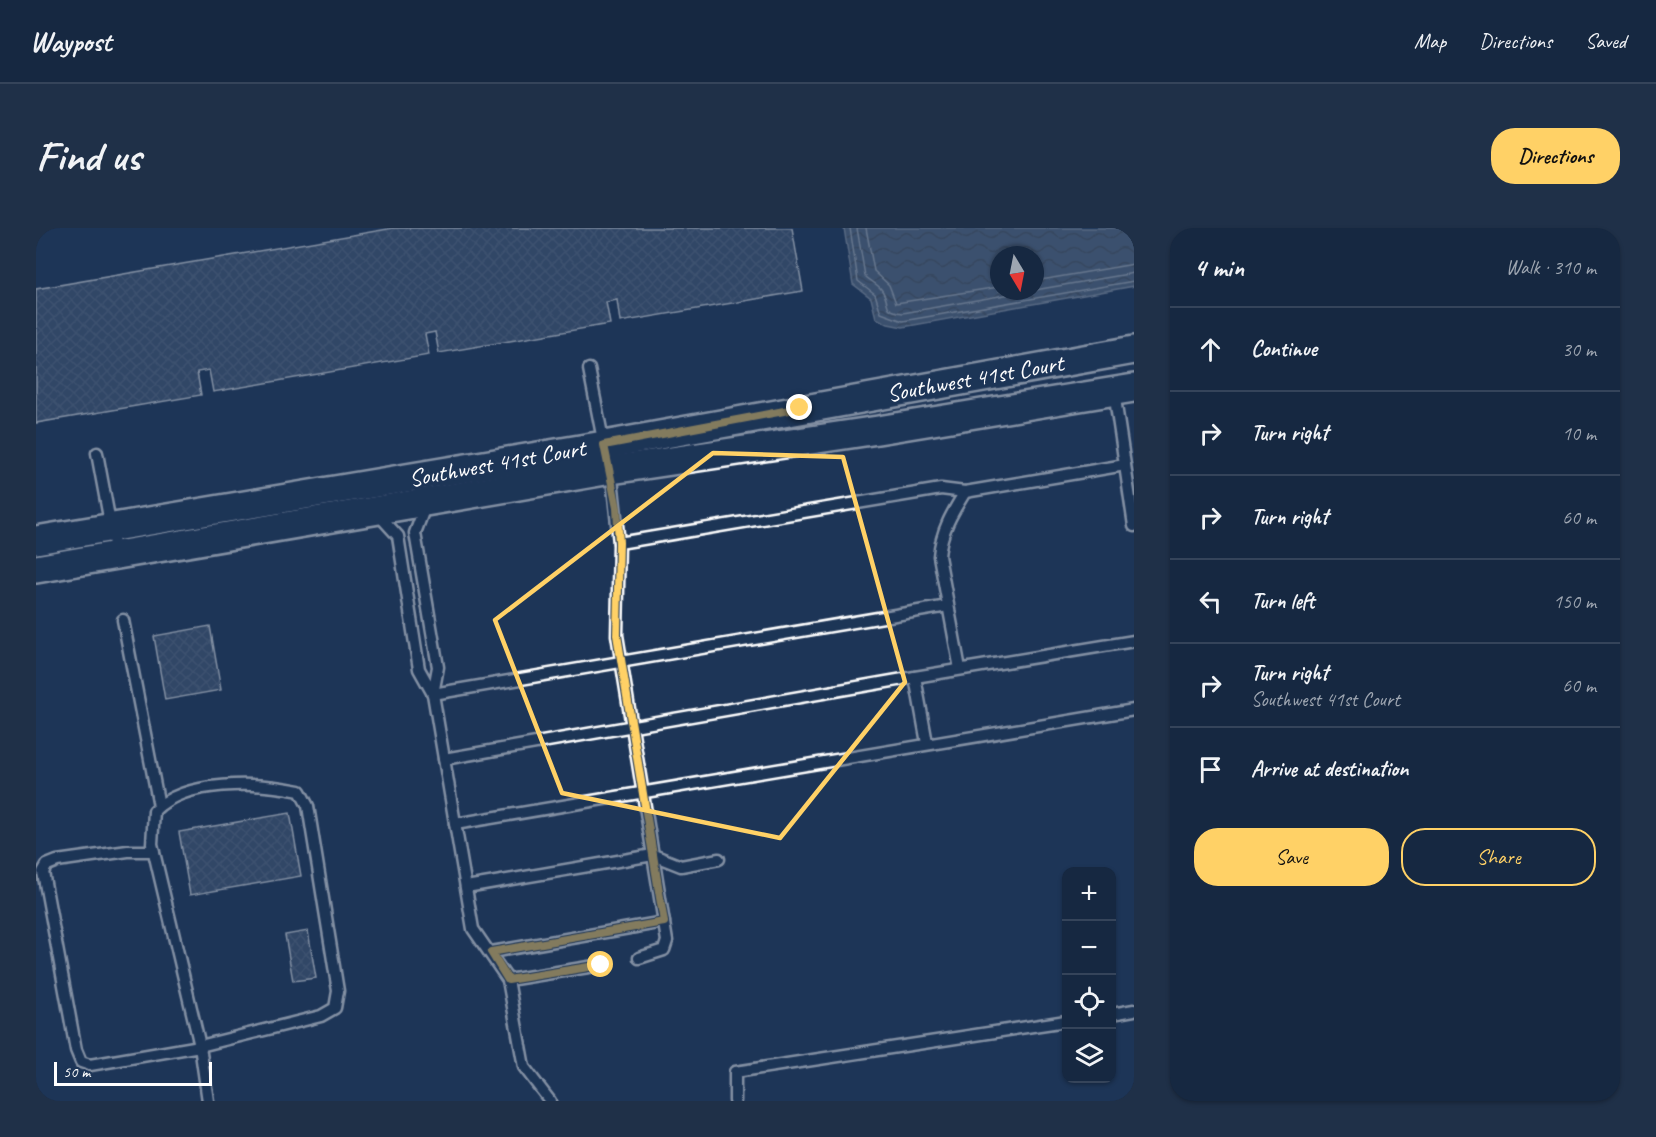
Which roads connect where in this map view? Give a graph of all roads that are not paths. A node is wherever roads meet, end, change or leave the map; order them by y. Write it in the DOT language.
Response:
graph roads {
  1 [pos="1134,350"];
  2 [pos="589,369"];
  3 [pos="1124,390"];
  4 [pos="97,453"];
  5 [pos="607,457"];
  6 [pos="1125,465"];
  7 [pos="965,492"];
  8 [pos="427,501"];
  9 [pos="375,510"];
  10 [pos="1134,526"];
  11 [pos="111,528"];
  12 [pos="36,540"];
  13 [pos="619,543"];
  14 [pos="116,555"];
  15 [pos="36,568"];
  16 [pos="948,606"];
  17 [pos="123,620"];
  18 [pos="1134,641"];
  19 [pos="621,662"];
  20 [pos="960,669"];
  21 [pos="915,677"];
  22 [pos="433,694"];
  23 [pos="1134,710"];
  24 [pos="632,727"];
  25 [pos="927,743"];
  26 [pos="444,759"];
  27 [pos="642,792"];
  28 [pos="159,806"];
  29 [pos="455,824"];
  30 [pos="154,851"];
  31 [pos="653,855"];
  32 [pos="719,859"];
  33 [pos="466,887"];
  34 [pos="664,922"];
  35 [pos="491,952"];
  36 [pos="639,958"];
  37 [pos="601,965"];
  38 [pos="508,980"];
  39 [pos="1134,1010"];
  40 [pos="1116,1013"];
  41 [pos="1062,1022"];
  42 [pos="200,1046"];
  43 [pos="208,1101"];
  44 [pos="549,1101"];
  45 [pos="735,1101"];
  1 -- 5 [label="street, Southwest 41st Court"];
  2 -- 5 [label="lane"];
  3 -- 5 [label="street, Southwest 41st Court"];
  3 -- 6 [label="lane"];
  4 -- 11 [label="lane"];
  5 -- 8 [label="street, Southwest 41st Court"];
  5 -- 11 [label="street, Southwest 41st Court"];
  5 -- 13 [label="lane"];
  6 -- 7 [label="lane"];
  6 -- 10 [label="lane"];
  7 -- 13 [label="lane"];
  7 -- 16 [label="lane"];
  8 -- 9 [label="street, Southwest 41st Court"];
  8 -- 22 [label="lane"];
  9 -- 14 [label="street, Southwest 41st Court"];
  9 -- 22 [label="lane"];
  11 -- 12 [label="street, Southwest 41st Court"];
  11 -- 14 [label="lane"];
  13 -- 19 [label="lane"];
  14 -- 15 [label="street, Southwest 41st Court"];
  16 -- 19 [label="lane"];
  16 -- 20 [label="lane"];
  17 -- 28 [label="lane"];
  18 -- 20 [label="lane"];
  19 -- 22 [label="lane"];
  19 -- 24 [label="lane"];
  20 -- 21 [label="lane"];
  21 -- 24 [label="lane"];
  21 -- 25 [label="lane"];
  22 -- 26 [label="lane"];
  23 -- 25 [label="lane"];
  24 -- 26 [label="lane"];
  24 -- 27 [label="lane"];
  25 -- 27 [label="lane"];
  26 -- 29 [label="lane"];
  27 -- 29 [label="lane"];
  27 -- 31 [label="lane"];
  28 -- 30 [label="lane"];
  28 -- 42 [label="lane"];
  29 -- 33 [label="lane"];
  30 -- 42 [label="lane"];
  30 -- 42 [label="lane"];
  31 -- 32 [label="lane"];
  31 -- 33 [label="lane"];
  31 -- 34 [label="lane"];
  33 -- 35 [label="lane"];
  34 -- 35 [label="lane"];
  34 -- 36 [label="lane"];
  35 -- 38 [label="lane"];
  37 -- 38 [label="lane"];
  38 -- 44 [label="lane"];
  39 -- 40 [label="lane"];
  41 -- 45 [label="lane"];
  42 -- 43 [label="lane"];
}
